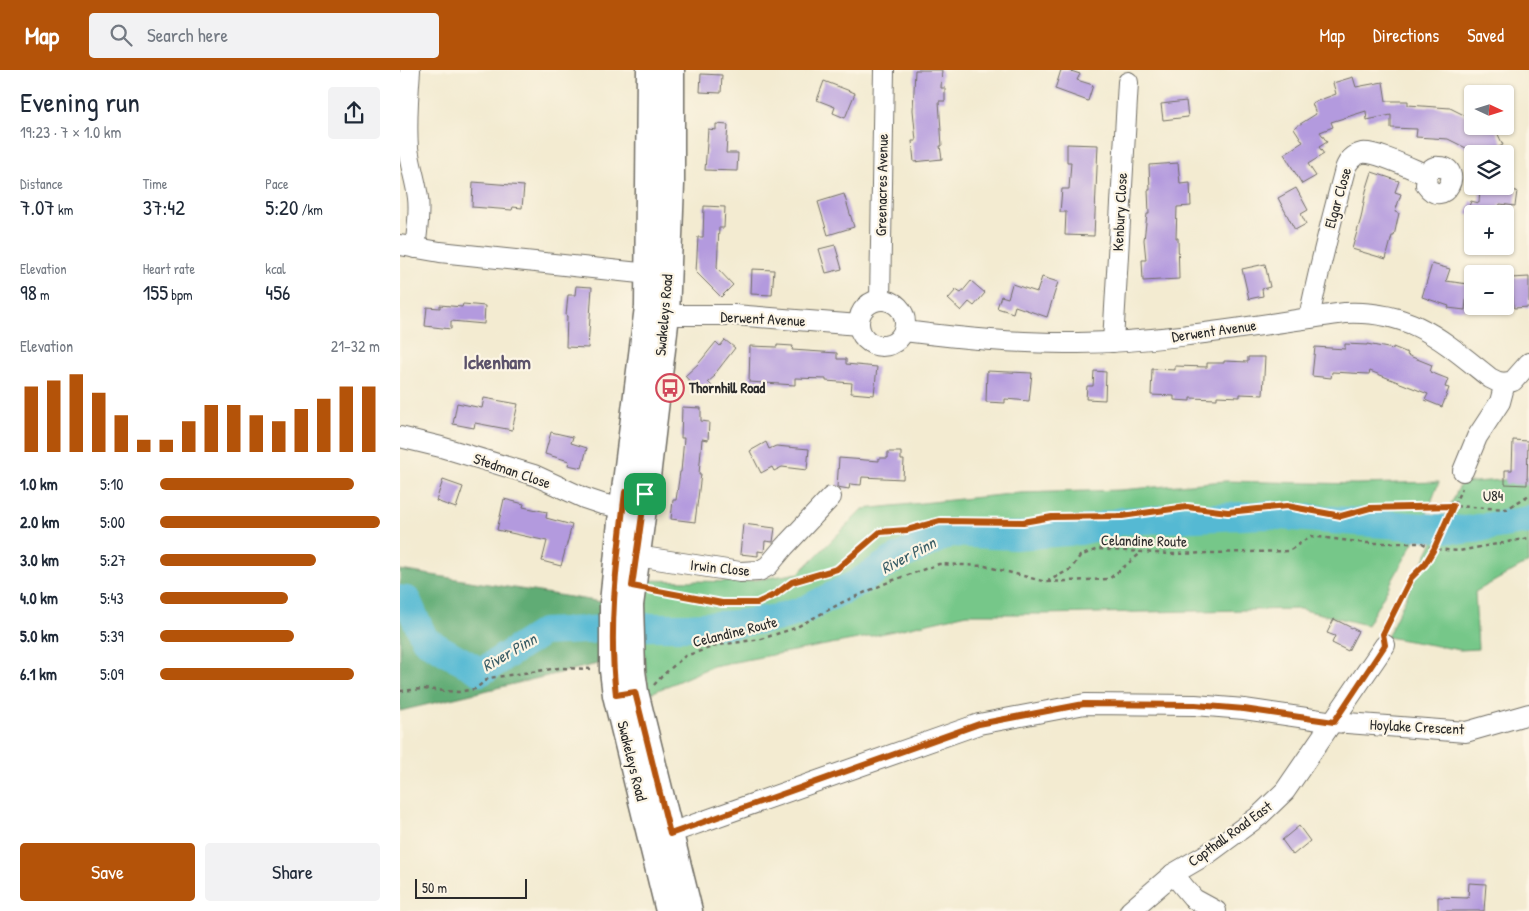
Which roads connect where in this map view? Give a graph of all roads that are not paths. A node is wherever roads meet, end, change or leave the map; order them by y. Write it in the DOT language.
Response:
graph roads {
  1 [pos="410,70"];
  2 [pos="650,70"];
  3 [pos="671,70"];
  4 [pos="884,70"];
  5 [pos="1128,82"];
  6 [pos="661,118"];
  7 [pos="1427,175"];
  8 [pos="408,247"];
  9 [pos="649,274"];
  10 [pos="880,300"];
  11 [pos="666,315"];
  12 [pos="1309,318"];
  13 [pos="859,326"];
  14 [pos="904,331"];
  15 [pos="1113,342"];
  16 [pos="1529,363"];
  17 [pos="1505,383"];
  18 [pos="400,437"];
  19 [pos="1463,471"];
  20 [pos="831,497"];
  21 [pos="631,498"];
  22 [pos="637,556"];
  23 [pos="625,598"];
  24 [pos="1385,645"];
  25 [pos="1529,714"];
  26 [pos="1334,722"];
  27 [pos="661,836"];
  28 [pos="1173,874"];
  29 [pos="669,911"];
  30 [pos="689,911"];
  31 [pos="1130,911"];
  32 [pos="1216,911"];
  1 -- 8 [label="street"];
  2 -- 6 [label="main road, Swakeleys Road"];
  3 -- 6 [label="main road, Swakeleys Road"];
  4 -- 10 [label="street, Greenacres Avenue"];
  5 -- 15 [label="street, Kenbury Close"];
  6 -- 9 [label="main road, Swakeleys Road"];
  6 -- 11 [label="main road, Swakeleys Road"];
  7 -- 12 [label="street, Elgar Close"];
  8 -- 9 [label="street"];
  9 -- 21 [label="main road, Swakeleys Road"];
  10 -- 13 [label="street"];
  10 -- 14 [label="street"];
  11 -- 13 [label="street, Derwent Avenue"];
  11 -- 21 [label="main road, Swakeleys Road"];
  12 -- 15 [label="street, Derwent Avenue"];
  12 -- 17 [label="street, Derwent Avenue"];
  13 -- 14 [label="street"];
  14 -- 15 [label="street, Derwent Avenue"];
  16 -- 17 [label="street"];
  17 -- 19 [label="street"];
  18 -- 21 [label="street, Stedman Close"];
  20 -- 22 [label="street, Irwin Close"];
  21 -- 22 [label="main road, Swakeleys Road"];
  21 -- 23 [label="main road, Swakeleys Road"];
  22 -- 23 [label="main road, Swakeleys Road"];
  23 -- 27 [label="main road, Swakeleys Road"];
  24 -- 26 [label="street, Copthall Road East"];
  25 -- 26 [label="street, Hoylake Crescent"];
  26 -- 27 [label="street, Hoylake Crescent"];
  26 -- 28 [label="street, Copthall Road East"];
  27 -- 29 [label="main road, Swakeleys Road"];
  27 -- 30 [label="main road, Swakeleys Road"];
  28 -- 31 [label="street, Copthall Road East"];
  28 -- 32 [label="street"];
}
